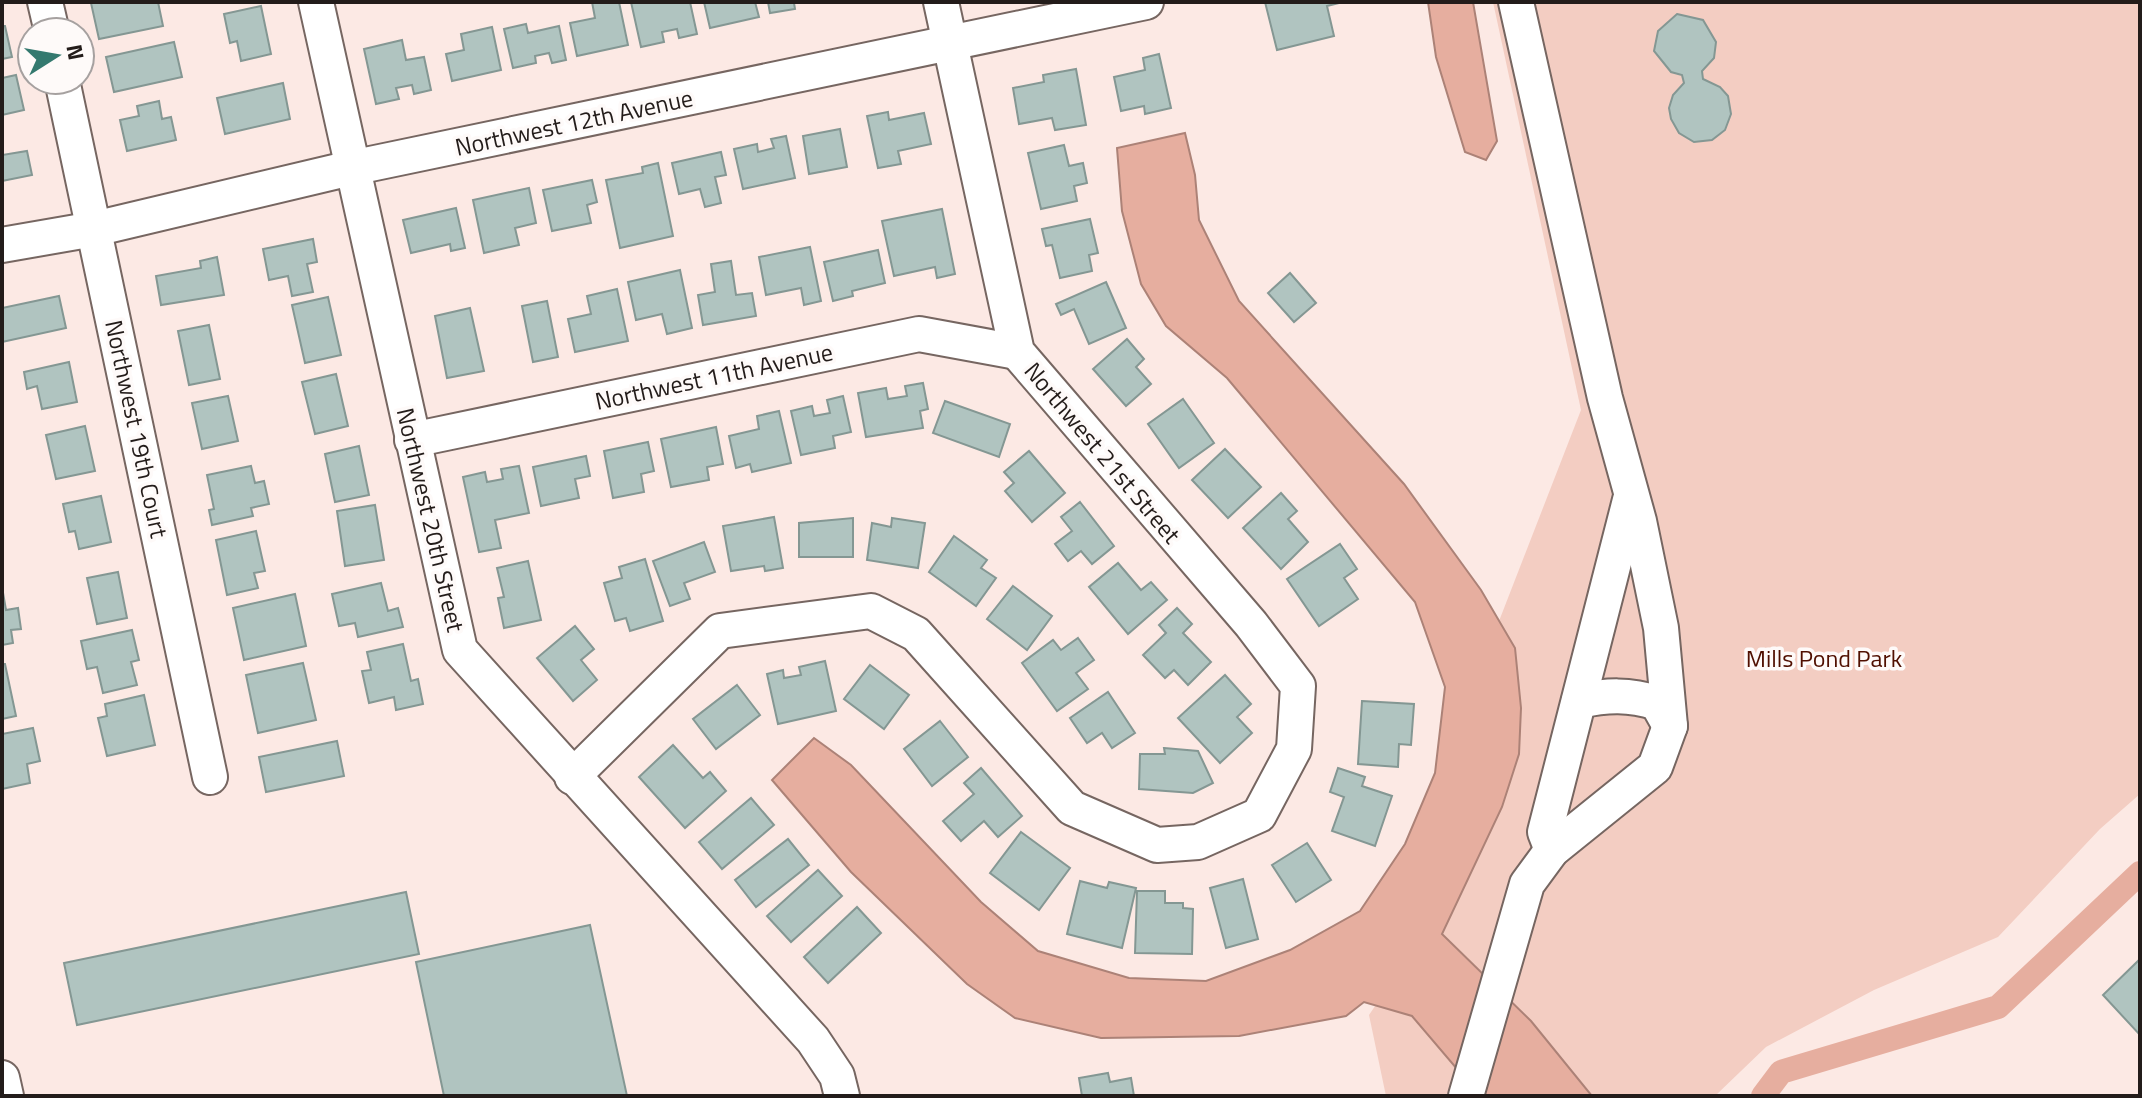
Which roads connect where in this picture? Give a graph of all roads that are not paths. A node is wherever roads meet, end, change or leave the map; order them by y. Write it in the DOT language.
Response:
graph roads {
  1 [pos="316,2"];
  2 [pos="941,2"];
  3 [pos="1146,2"];
  4 [pos="1516,2"];
  5 [pos="951,45"];
  6 [pos="65,96"];
  7 [pos="351,168"];
  8 [pos="94,229"];
  9 [pos="2,245"];
  10 [pos="1017,352"];
  11 [pos="412,440"];
  12 [pos="1632,492"];
  13 [pos="1579,701"];
  14 [pos="1670,726"];
  15 [pos="210,777"];
  16 [pos="572,777"];
  17 [pos="1552,850"];
  18 [pos="2,1078"];
  19 [pos="6,1096"];
  20 [pos="842,1096"];
  21 [pos="1466,1096"];
  1 -- 7 [label="street, Northwest 20th Street"];
  2 -- 5 [label="street, Northwest 21st Street"];
  3 -- 5 [label="street, Northwest 12th Avenue"];
  4 -- 12 [label="street"];
  5 -- 7 [label="street, Northwest 12th Avenue"];
  5 -- 10 [label="street, Northwest 21st Street"];
  6 -- 8 [label="street, Northwest 19th Court"];
  7 -- 8 [label="street, Northwest 12th Avenue"];
  7 -- 11 [label="street, Northwest 20th Street"];
  8 -- 9 [label="street, Northwest 12th Avenue"];
  8 -- 15 [label="street, Northwest 19th Court"];
  10 -- 11 [label="street, Northwest 11th Avenue"];
  10 -- 16 [label="street, Northwest 21st Street"];
  11 -- 16 [label="street, Northwest 20th Street"];
  12 -- 13 [label="street"];
  12 -- 14 [label="street"];
  13 -- 14 [label="street"];
  13 -- 17 [label="street"];
  14 -- 17 [label="street"];
  16 -- 20 [label="street, Northwest 20th Street"];
  17 -- 21 [label="street"];
  18 -- 19 [label="street"];
}
